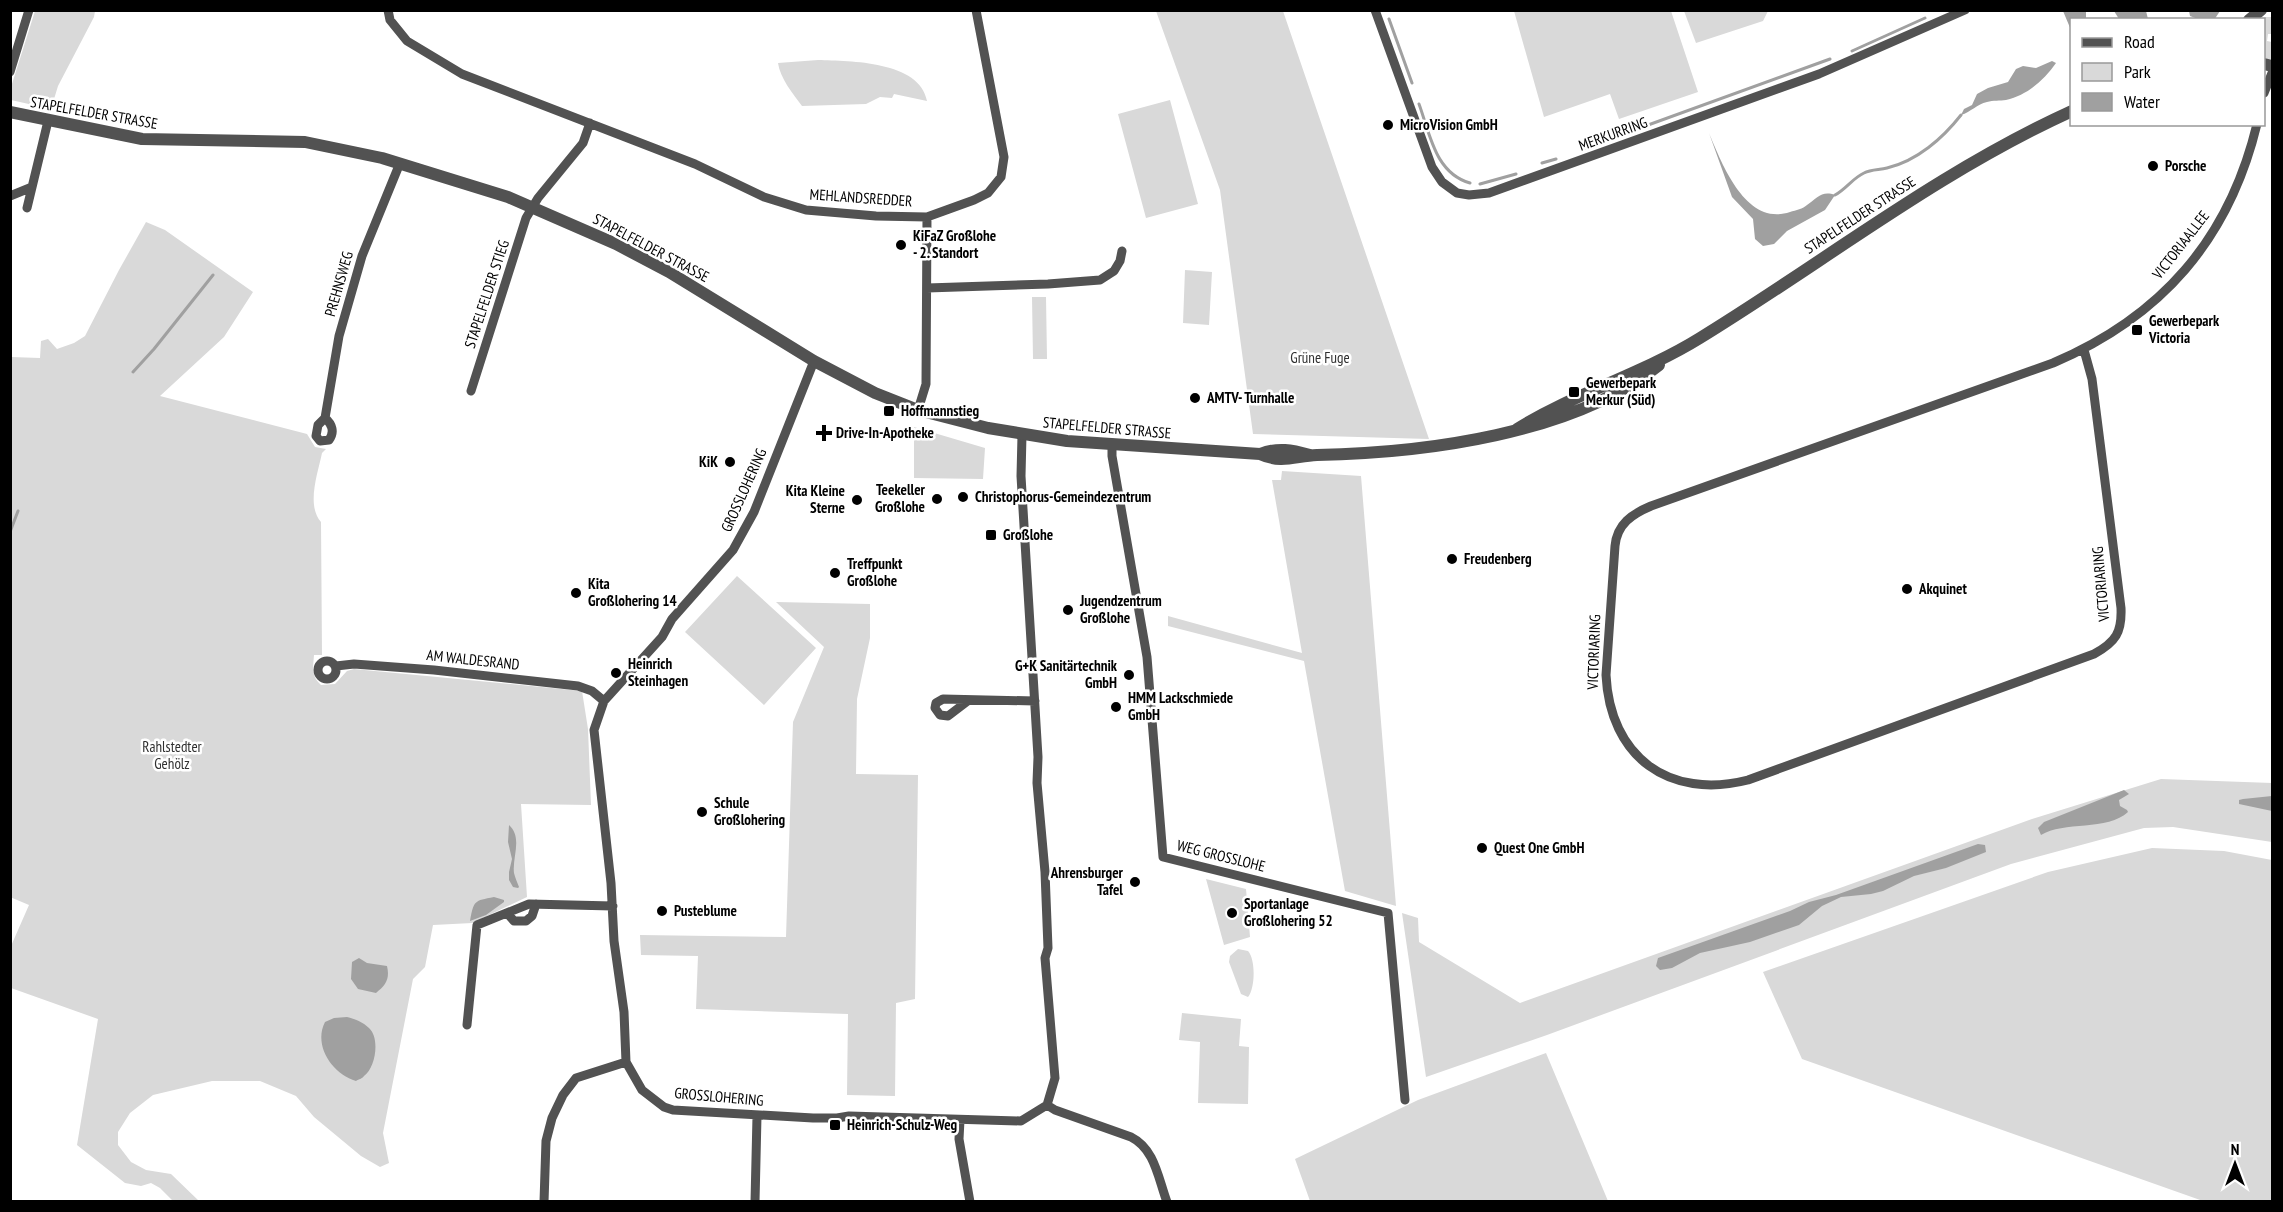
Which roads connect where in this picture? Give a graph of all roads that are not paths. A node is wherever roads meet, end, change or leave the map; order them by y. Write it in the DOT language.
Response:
graph roads {
  1 [pos="29,10"];
  2 [pos="388,10"];
  3 [pos="976,10"];
  4 [pos="1375,10"];
  5 [pos="1965,10"];
  6 [pos="10,72"];
  7 [pos="2272,74"];
  8 [pos="2265,91"];
  9 [pos="10,112"];
  10 [pos="2070,112"];
  11 [pos="48,121"];
  12 [pos="590,123"];
  13 [pos="2256,126"];
  14 [pos="400,164"];
  15 [pos="32,187"];
  16 [pos="10,196"];
  17 [pos="532,206"];
  18 [pos="27,208"];
  19 [pos="927,217"];
  20 [pos="1122,251"];
  21 [pos="927,288"];
  22 [pos="2084,350"];
  23 [pos="1672,355"];
  24 [pos="814,361"];
  25 [pos="471,391"];
  26 [pos="918,410"];
  27 [pos="325,418"];
  28 [pos="1517,429"];
  29 [pos="1022,435"];
  30 [pos="1112,444"];
  31 [pos="336,666"];
  32 [pos="969,700"];
  33 [pos="604,701"];
  34 [pos="1035,701"];
  35 [pos="536,904"];
  36 [pos="613,906"];
  37 [pos="507,913"];
  38 [pos="467,1025"];
  39 [pos="626,1062"];
  40 [pos="1405,1100"];
  41 [pos="1047,1105"];
  42 [pos="757,1116"];
  43 [pos="960,1120"];
  44 [pos="544,1202"];
  45 [pos="754,1202"];
  46 [pos="970,1202"];
  47 [pos="1167,1202"];
  1 -- 6 [label="street"];
  2 -- 12 [label="street, MEHLANDSREDDER"];
  3 -- 19 [label="street, MEHLANDSREDDER"];
  4 -- 5 [label="street, MERKURRING"];
  7 -- 8 [label="street"];
  9 -- 11 [label="street, STAPELFELDER STRASSE"];
  10 -- 23 [label="street, STAPELFELDER STRASSE"];
  11 -- 14 [label="street, STAPELFELDER STRASSE"];
  11 -- 15 [label="street"];
  12 -- 17 [label="street"];
  12 -- 19 [label="street, MEHLANDSREDDER"];
  13 -- 22 [label="street, VICTORIAALLEE"];
  14 -- 17 [label="street, STAPELFELDER STRASSE"];
  14 -- 27 [label="street, PREHNSWEG"];
  15 -- 16 [label="street"];
  15 -- 18 [label="street"];
  17 -- 24 [label="street, STAPELFELDER STRASSE"];
  17 -- 25 [label="street, STAPELFELDER STIEG"];
  19 -- 21 [label="street"];
  20 -- 21 [label="street"];
  21 -- 26 [label="street"];
  22 -- 22 [label="street, VICTORIARING"];
  23 -- 28 [label="street, STAPELFELDER STRASSE"];
  23 -- 28 [label="street, STAPELFELDER STRASSE"];
  24 -- 26 [label="street, STAPELFELDER STRASSE"];
  24 -- 33 [label="street, GROSSLOHERING"];
  26 -- 29 [label="street, STAPELFELDER STRASSE"];
  28 -- 30 [label="street, STAPELFELDER STRASSE"];
  29 -- 30 [label="street, STAPELFELDER STRASSE"];
  29 -- 34 [label="street"];
  30 -- 40 [label="street, WEG GROSSLOHE"];
  31 -- 33 [label="street, AM WALDESRAND"];
  32 -- 34 [label="street"];
  33 -- 36 [label="street, GROSSLOHERING"];
  34 -- 41 [label="street"];
  35 -- 36 [label="street"];
  35 -- 37 [label="street"];
  35 -- 37 [label="street"];
  36 -- 39 [label="street, GROSSLOHERING"];
  37 -- 38 [label="street"];
  39 -- 42 [label="street, GROSSLOHERING"];
  39 -- 44 [label="street"];
  41 -- 43 [label="street, GROSSLOHERING"];
  41 -- 47 [label="street"];
  42 -- 43 [label="street, GROSSLOHERING"];
  42 -- 45 [label="street"];
  43 -- 46 [label="street"];
}
